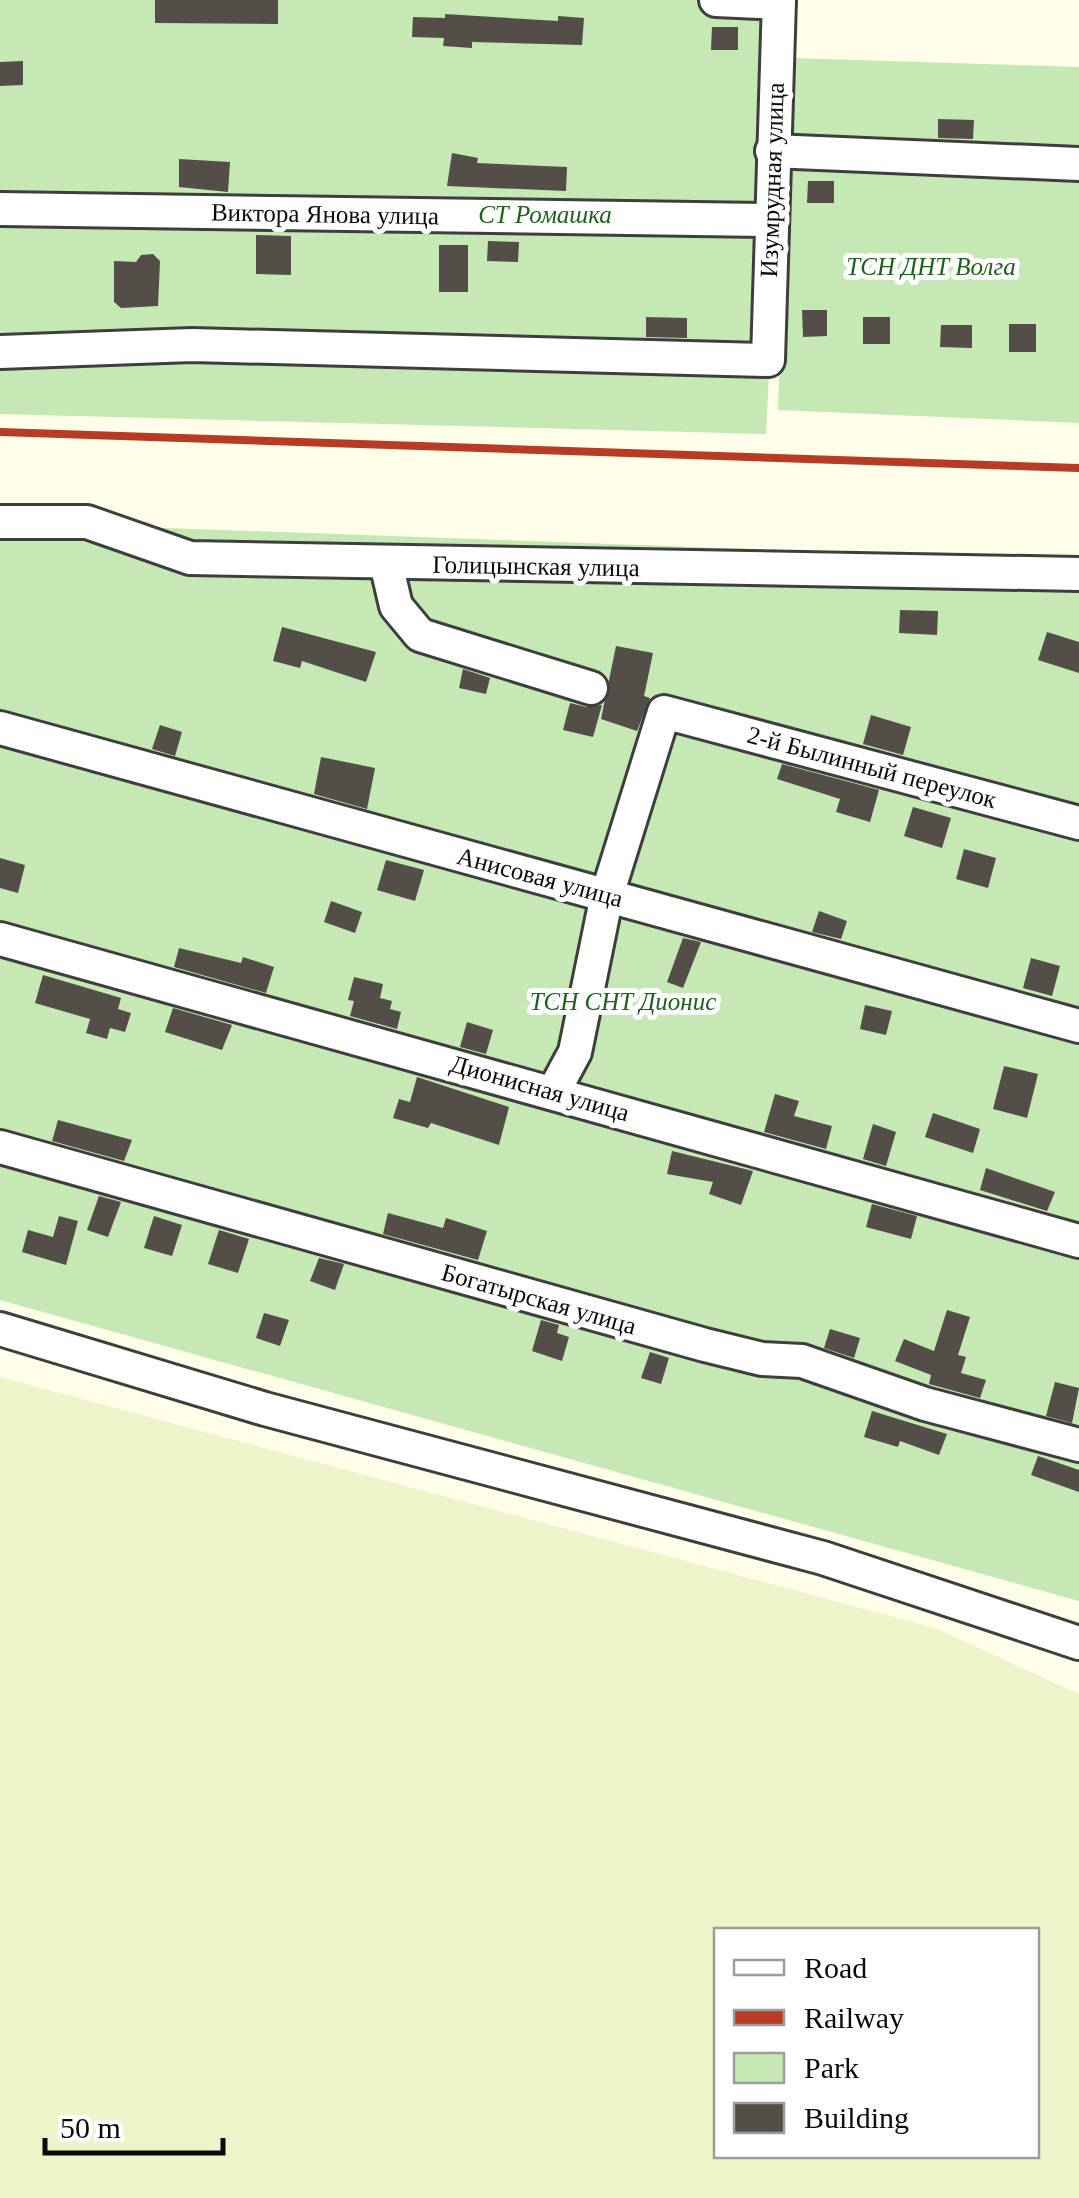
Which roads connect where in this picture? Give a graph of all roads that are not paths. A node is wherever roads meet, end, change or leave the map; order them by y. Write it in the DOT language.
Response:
graph roads {
  1 [pos="716,0"];
  2 [pos="778,2"];
  3 [pos="772,151"];
  4 [pos="1079,164"];
  5 [pos="0,209"];
  6 [pos="770,220"];
  7 [pos="0,352"];
  8 [pos="0,522"];
  9 [pos="386,564"];
  10 [pos="1079,574"];
  11 [pos="591,688"];
  12 [pos="0,728"];
  13 [pos="1079,823"];
  14 [pos="606,896"];
  15 [pos="0,938"];
  16 [pos="1079,1026"];
  17 [pos="554,1091"];
  18 [pos="0,1147"];
  19 [pos="1079,1240"];
  20 [pos="0,1329"];
  21 [pos="1079,1444"];
  22 [pos="1079,1643"];
  1 -- 2 [label="street"];
  2 -- 3 [label="street, Изумрудная улица"];
  3 -- 4 [label="street"];
  3 -- 6 [label="street, Изумрудная улица"];
  5 -- 6 [label="street, Виктора Янова улица"];
  6 -- 7 [label="street, Изумрудная улица"];
  8 -- 9 [label="street, Голицынская улица"];
  9 -- 10 [label="street, Голицынская улица"];
  9 -- 11 [label="street"];
  12 -- 14 [label="street, Анисовая улица"];
  13 -- 14 [label="street, 2-й Былинный переулок"];
  14 -- 16 [label="street, Анисовая улица"];
  14 -- 17 [label="street"];
  15 -- 17 [label="street, Дионисная улица"];
  17 -- 19 [label="street, Дионисная улица"];
  18 -- 21 [label="street, Богатырская улица"];
  20 -- 22 [label="street"];
}
